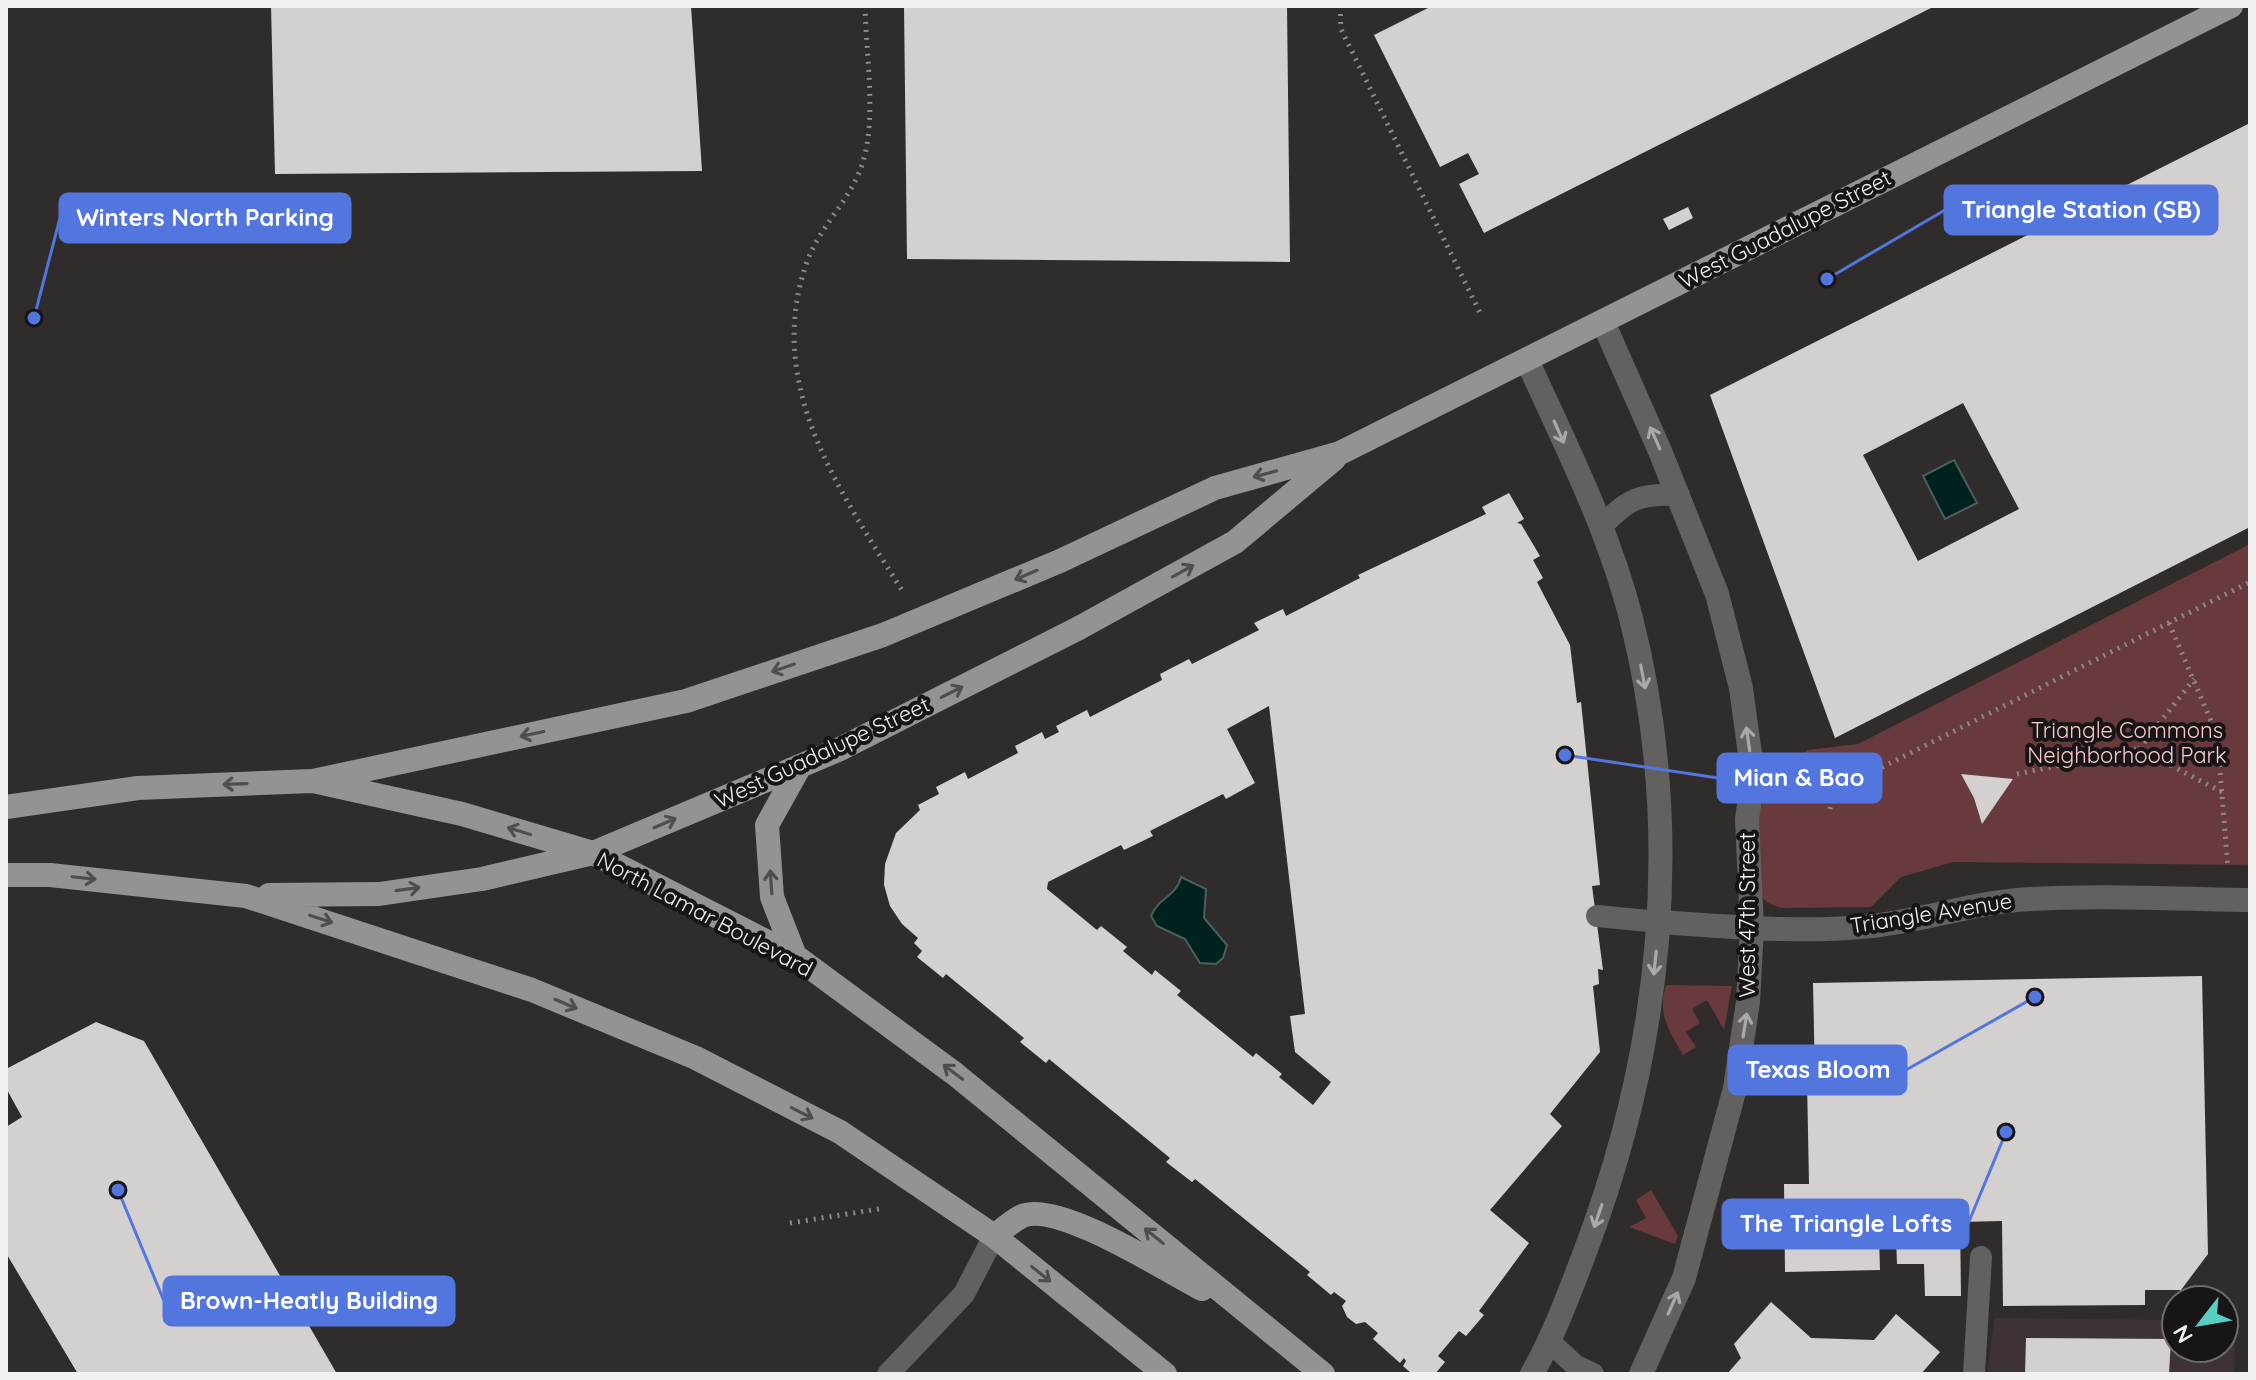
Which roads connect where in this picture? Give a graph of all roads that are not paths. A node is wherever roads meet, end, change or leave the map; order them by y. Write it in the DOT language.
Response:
graph roads {
  1 [pos="2231,6"];
  2 [pos="1603,322"];
  3 [pos="1527,360"];
  4 [pos="1340,453"];
  5 [pos="1679,495"];
  6 [pos="1601,527"];
  7 [pos="800,766"];
  8 [pos="313,781"];
  9 [pos="6,807"];
  10 [pos="593,853"];
  11 [pos="6,875"];
  12 [pos="246,896"];
  13 [pos="2250,900"];
  14 [pos="1597,916"];
  15 [pos="1659,922"];
  16 [pos="1752,928"];
  17 [pos="795,956"];
  18 [pos="994,1236"];
  19 [pos="1981,1257"];
  20 [pos="1253,1317"];
  21 [pos="1550,1342"];
  22 [pos="888,1374"];
  23 [pos="1165,1374"];
  24 [pos="1323,1374"];
  25 [pos="1532,1374"];
  26 [pos="1593,1374"];
  27 [pos="1641,1374"];
  28 [pos="1974,1374"];
  1 -- 2 [label="main road, West Guadalupe Street"];
  2 -- 3 [label="main road, West Guadalupe Street"];
  5 -- 2 [label="street, West 47th Street, one-way"];
  3 -- 4 [label="main road, West Guadalupe Street"];
  3 -- 6 [label="street, one-way"];
  7 -- 4 [label="main road, West Guadalupe Street, one-way"];
  4 -- 8 [label="main road, West Guadalupe Street, one-way"];
  5 -- 6 [label="lane"];
  16 -- 5 [label="street, West 47th Street, one-way"];
  6 -- 15 [label="street, one-way"];
  10 -- 7 [label="main road, West Guadalupe Street, one-way"];
  17 -- 7 [label="main road, one-way"];
  8 -- 9 [label="main road, North Lamar Boulevard, one-way"];
  10 -- 8 [label="main road, North Lamar Boulevard, one-way"];
  12 -- 10 [label="main road, West Guadalupe Street, one-way"];
  10 -- 17 [label="main road, North Lamar Boulevard"];
  11 -- 12 [label="main road, one-way"];
  12 -- 18 [label="main road, one-way"];
  13 -- 16 [label="street, Triangle Avenue"];
  14 -- 15 [label="lane"];
  15 -- 16 [label="street, Triangle Avenue"];
  15 -- 21 [label="street, one-way"];
  27 -- 16 [label="street, West 47th Street, one-way"];
  20 -- 17 [label="main road, North Lamar Boulevard, one-way"];
  18 -- 20 [label="main road"];
  18 -- 22 [label="lane"];
  18 -- 23 [label="main road, one-way"];
  19 -- 28 [label="lane"];
  20 -- 24 [label="main road, North Lamar Boulevard"];
  21 -- 25 [label="street"];
  21 -- 26 [label="lane"];
}
